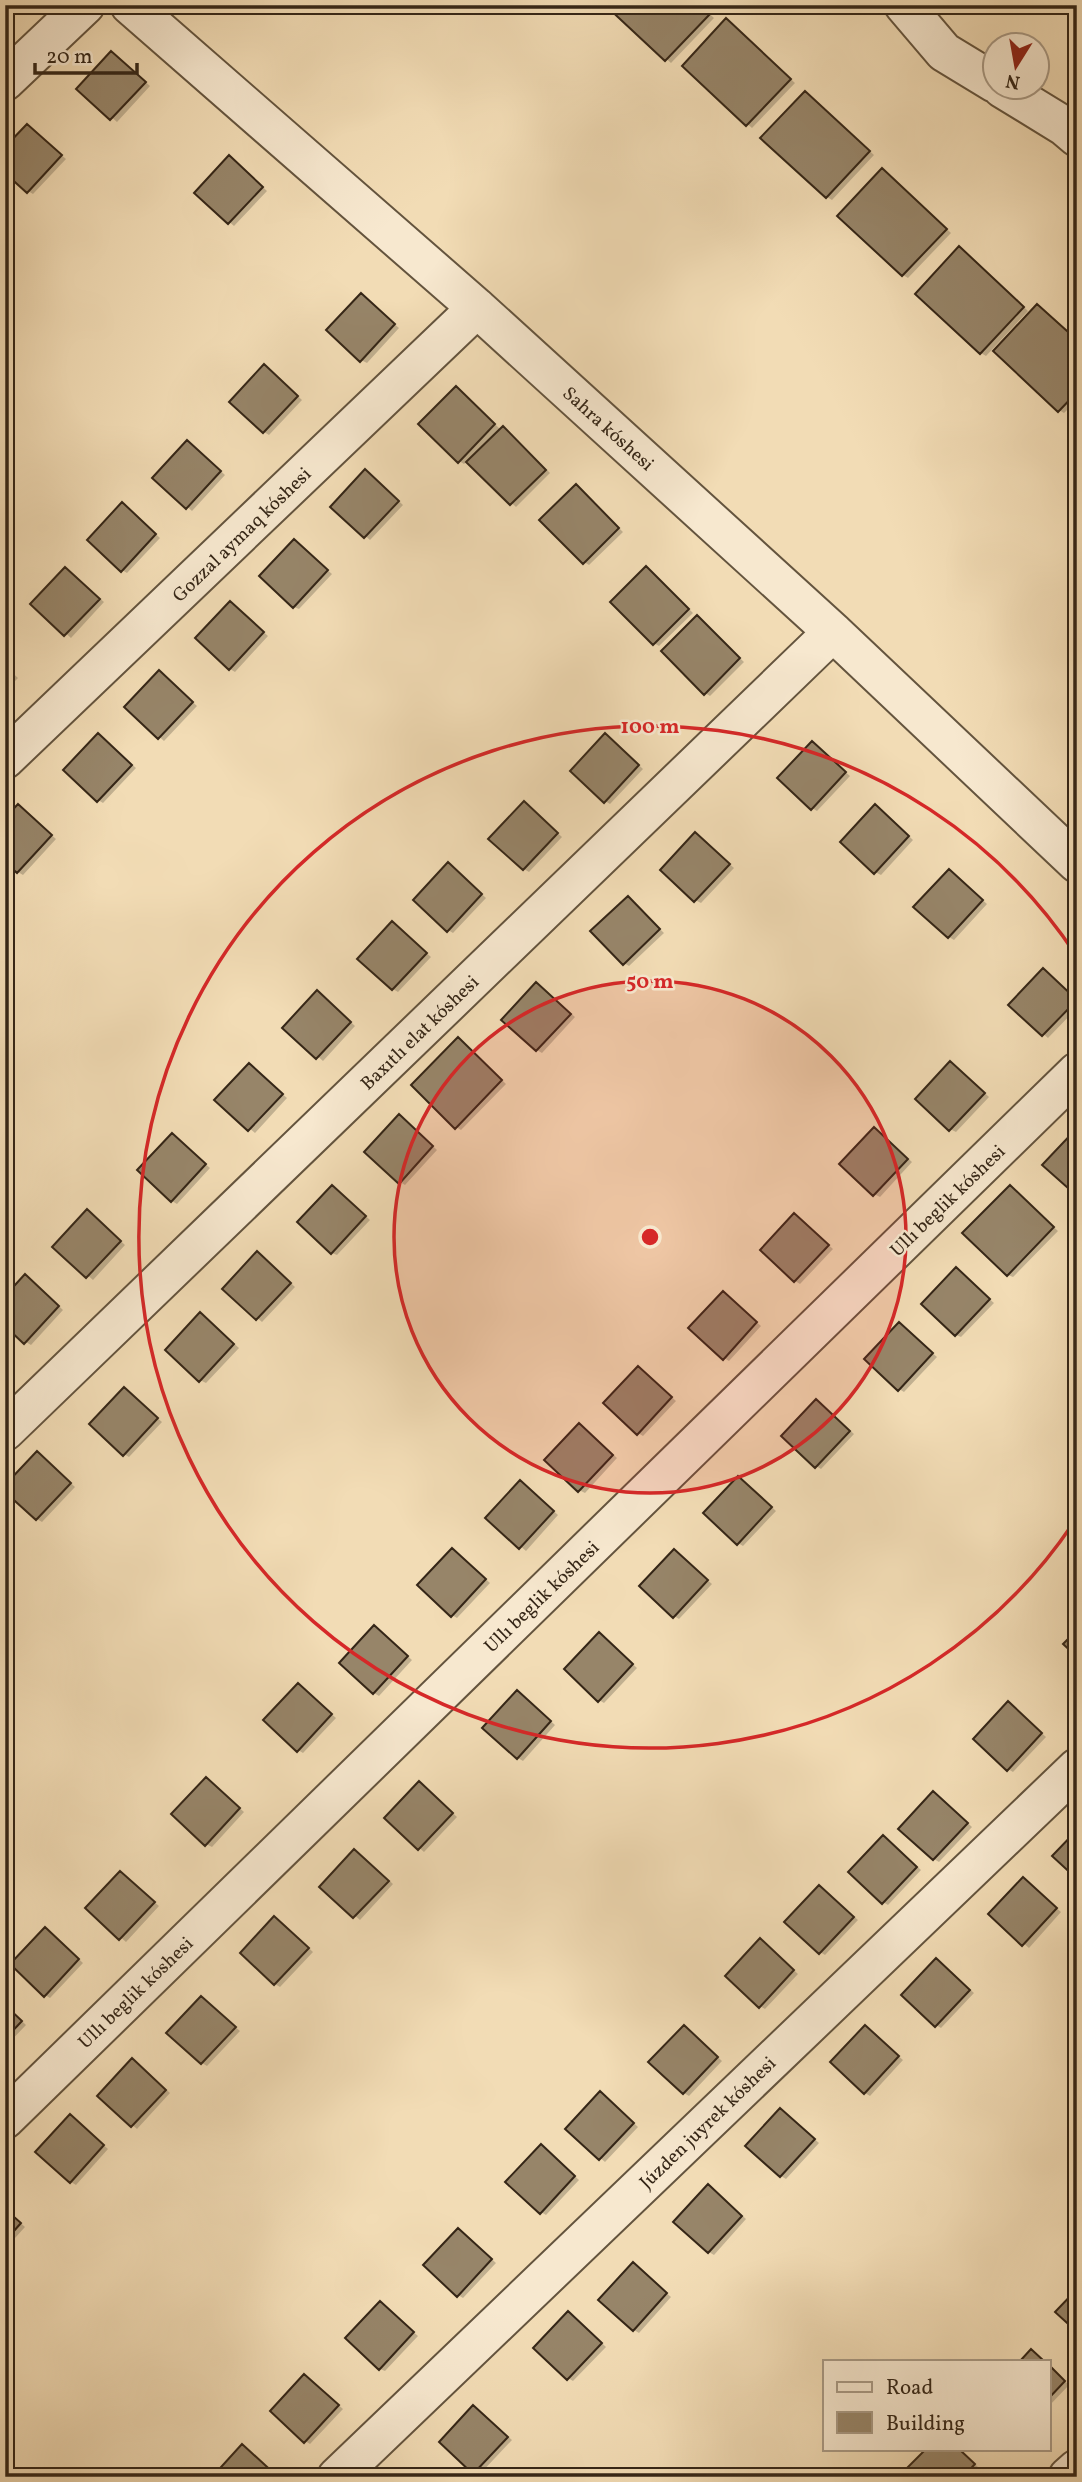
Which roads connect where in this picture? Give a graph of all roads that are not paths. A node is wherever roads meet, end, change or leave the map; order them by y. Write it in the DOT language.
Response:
graph roads {
  1 [pos="85,5"];
  2 [pos="130,5"];
  3 [pos="904,5"];
  4 [pos="981,74"];
  5 [pos="5,82"];
  6 [pos="1025,102"];
  7 [pos="1077,137"];
  8 [pos="477,308"];
  9 [pos="833,632"];
  10 [pos="5,759"];
  11 [pos="1077,863"];
  12 [pos="1077,1072"];
  13 [pos="5,1431"];
  14 [pos="1077,1768"];
  15 [pos="5,2119"];
  16 [pos="1077,2469"];
  17 [pos="337,2477"];
  18 [pos="1068,2477"];
  1 -- 5 [label="street"];
  2 -- 8 [label="street, Sahra kóshesi"];
  3 -- 4 [label="street"];
  6 -- 7 [label="street"];
  8 -- 9 [label="street, Sahra kóshesi"];
  8 -- 10 [label="street, Gozzal aymaq kóshesi"];
  9 -- 11 [label="street, Sahra kóshesi"];
  9 -- 13 [label="street, Baxıtlı elat kóshesi"];
  12 -- 15 [label="street, Ullı beglik kóshesi"];
  14 -- 17 [label="street, Júzden juyrek kóshesi"];
  16 -- 18 [label="street"];
}
